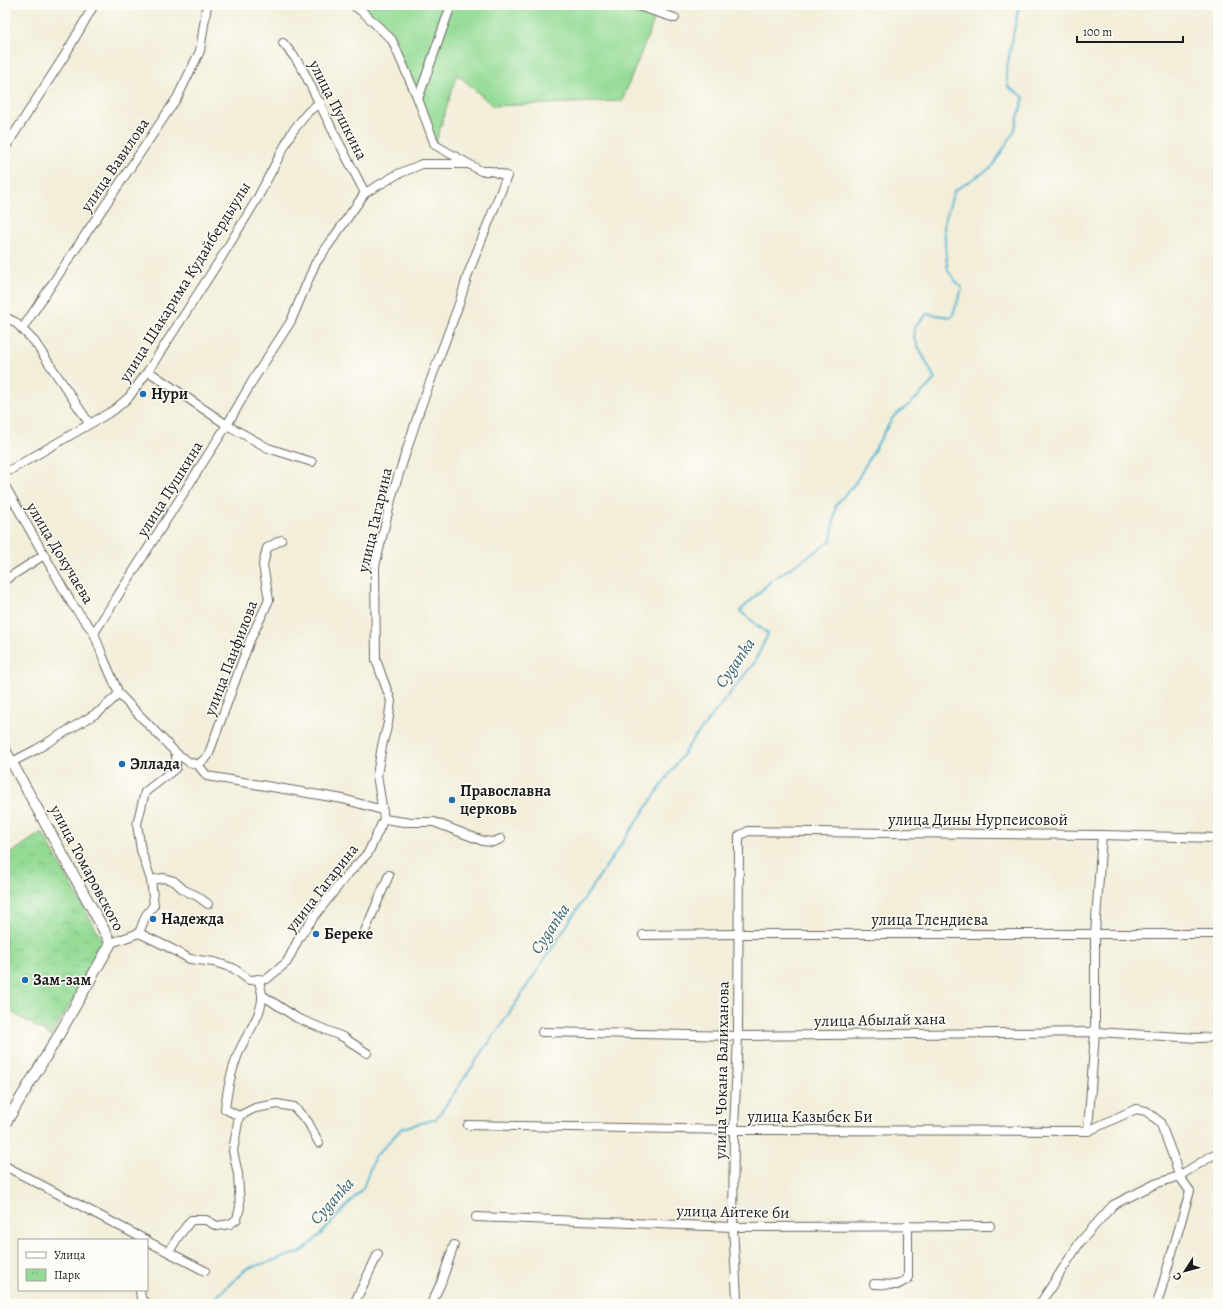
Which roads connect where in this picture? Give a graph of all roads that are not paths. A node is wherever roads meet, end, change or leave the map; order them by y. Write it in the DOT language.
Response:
graph roads {
  1 [pos="94,5"];
  2 [pos="207,5"];
  3 [pos="353,5"];
  4 [pos="451,5"];
  5 [pos="635,5"];
  6 [pos="675,18"];
  7 [pos="282,43"];
  8 [pos="418,100"];
  9 [pos="320,102"];
  10 [pos="5,148"];
  11 [pos="469,164"];
  12 [pos="365,193"];
  13 [pos="5,317"];
  14 [pos="22,330"];
  15 [pos="148,371"];
  16 [pos="89,423"];
  17 [pos="227,425"];
  18 [pos="312,462"];
  19 [pos="5,472"];
  20 [pos="5,486"];
  21 [pos="281,540"];
  22 [pos="44,555"];
  23 [pos="5,580"];
  24 [pos="94,633"];
  25 [pos="119,694"];
  26 [pos="5,750"];
  27 [pos="176,753"];
  28 [pos="12,762"];
  29 [pos="189,762"];
  30 [pos="198,765"];
  31 [pos="176,768"];
  32 [pos="382,810"];
  33 [pos="384,819"];
  34 [pos="1102,835"];
  35 [pos="739,836"];
  36 [pos="1218,838"];
  37 [pos="501,839"];
  38 [pos="389,875"];
  39 [pos="151,880"];
  40 [pos="208,904"];
  41 [pos="365,931"];
  42 [pos="139,933"];
  43 [pos="739,934"];
  44 [pos="1095,934"];
  45 [pos="1218,934"];
  46 [pos="643,936"];
  47 [pos="111,943"];
  48 [pos="258,979"];
  49 [pos="262,996"];
  50 [pos="542,1032"];
  51 [pos="1095,1032"];
  52 [pos="738,1036"];
  53 [pos="1218,1037"];
  54 [pos="367,1053"];
  55 [pos="239,1116"];
  56 [pos="5,1124"];
  57 [pos="468,1125"];
  58 [pos="734,1130"];
  59 [pos="1088,1132"];
  60 [pos="319,1143"];
  61 [pos="1218,1152"];
  62 [pos="5,1166"];
  63 [pos="1179,1176"];
  64 [pos="476,1217"];
  65 [pos="908,1226"];
  66 [pos="990,1226"];
  67 [pos="733,1227"];
  68 [pos="136,1237"];
  69 [pos="148,1241"];
  70 [pos="454,1245"];
  71 [pos="169,1252"];
  72 [pos="378,1254"];
  73 [pos="205,1271"];
  74 [pos="874,1284"];
  75 [pos="140,1291"];
  76 [pos="148,1304"];
  77 [pos="354,1304"];
  78 [pos="431,1304"];
  79 [pos="736,1304"];
  80 [pos="1040,1304"];
  81 [pos="1157,1304"];
  1 -- 10 [label="street"];
  2 -- 14 [label="street, улица Вавилова"];
  3 -- 8 [label="street"];
  4 -- 8 [label="street"];
  5 -- 6 [label="street"];
  7 -- 9 [label="street, улица Пушкина"];
  8 -- 11 [label="street"];
  9 -- 12 [label="street, улица Пушкина"];
  9 -- 15 [label="street, улица Шакарима Кудайбердыулы"];
  11 -- 12 [label="street, улица Пушкина"];
  11 -- 32 [label="street, улица Гагарина"];
  12 -- 17 [label="street, улица Пушкина"];
  13 -- 14 [label="street"];
  14 -- 16 [label="street"];
  15 -- 16 [label="street, улица Шакарима Кудайбердыулы"];
  15 -- 17 [label="street"];
  16 -- 19 [label="street, улица Шакарима Кудайбердыулы"];
  17 -- 18 [label="street"];
  17 -- 24 [label="street, улица Пушкина"];
  20 -- 22 [label="street, улица Докучаева"];
  21 -- 30 [label="street, улица Панфилова"];
  22 -- 23 [label="street"];
  22 -- 24 [label="street, улица Докучаева"];
  24 -- 25 [label="street"];
  25 -- 27 [label="street"];
  25 -- 28 [label="street"];
  26 -- 28 [label="street, улица Томаровского"];
  27 -- 29 [label="street"];
  27 -- 31 [label="street"];
  28 -- 47 [label="street, улица Томаровского"];
  29 -- 30 [label="street"];
  29 -- 31 [label="street"];
  30 -- 32 [label="street"];
  31 -- 39 [label="street"];
  32 -- 33 [label="street, улица Гагарина"];
  33 -- 37 [label="street"];
  33 -- 48 [label="street, улица Гагарина"];
  34 -- 35 [label="street, улица Дины Нурпеисовой"];
  34 -- 36 [label="street, улица Дины Нурпеисовой"];
  34 -- 44 [label="street"];
  35 -- 43 [label="street, улица Чокана Валиханова"];
  38 -- 41 [label="street"];
  39 -- 40 [label="street"];
  39 -- 42 [label="street"];
  42 -- 47 [label="street"];
  42 -- 48 [label="street"];
  43 -- 44 [label="street, улица Тлендиева"];
  43 -- 46 [label="street, улица Тлендиева"];
  43 -- 52 [label="street, улица Чокана Валиханова"];
  44 -- 45 [label="street, улица Тлендиева"];
  44 -- 51 [label="street"];
  47 -- 56 [label="street, улица Томаровского"];
  48 -- 49 [label="street"];
  49 -- 54 [label="street"];
  49 -- 55 [label="street"];
  50 -- 52 [label="street, улица Абылай хана"];
  51 -- 52 [label="street, улица Абылай хана"];
  51 -- 53 [label="street, улица Абылай хана"];
  51 -- 59 [label="street"];
  52 -- 58 [label="street, улица Чокана Валиханова"];
  55 -- 60 [label="street"];
  55 -- 71 [label="street"];
  57 -- 58 [label="street, улица Казыбек Би"];
  58 -- 59 [label="street, улица Казыбек Би"];
  58 -- 67 [label="street, улица Чокана Валиханова"];
  59 -- 63 [label="street, улица Казыбек Би"];
  61 -- 63 [label="street"];
  62 -- 68 [label="street"];
  63 -- 80 [label="street"];
  63 -- 81 [label="street"];
  64 -- 67 [label="street, улица Айтеке би"];
  65 -- 66 [label="street, улица Айтеке би"];
  65 -- 67 [label="street, улица Айтеке би"];
  65 -- 74 [label="street"];
  67 -- 79 [label="street, улица Чокана Валиханова"];
  69 -- 71 [label="street"];
  70 -- 78 [label="street"];
  71 -- 73 [label="street"];
  72 -- 77 [label="street"];
  75 -- 76 [label="street"];
}
